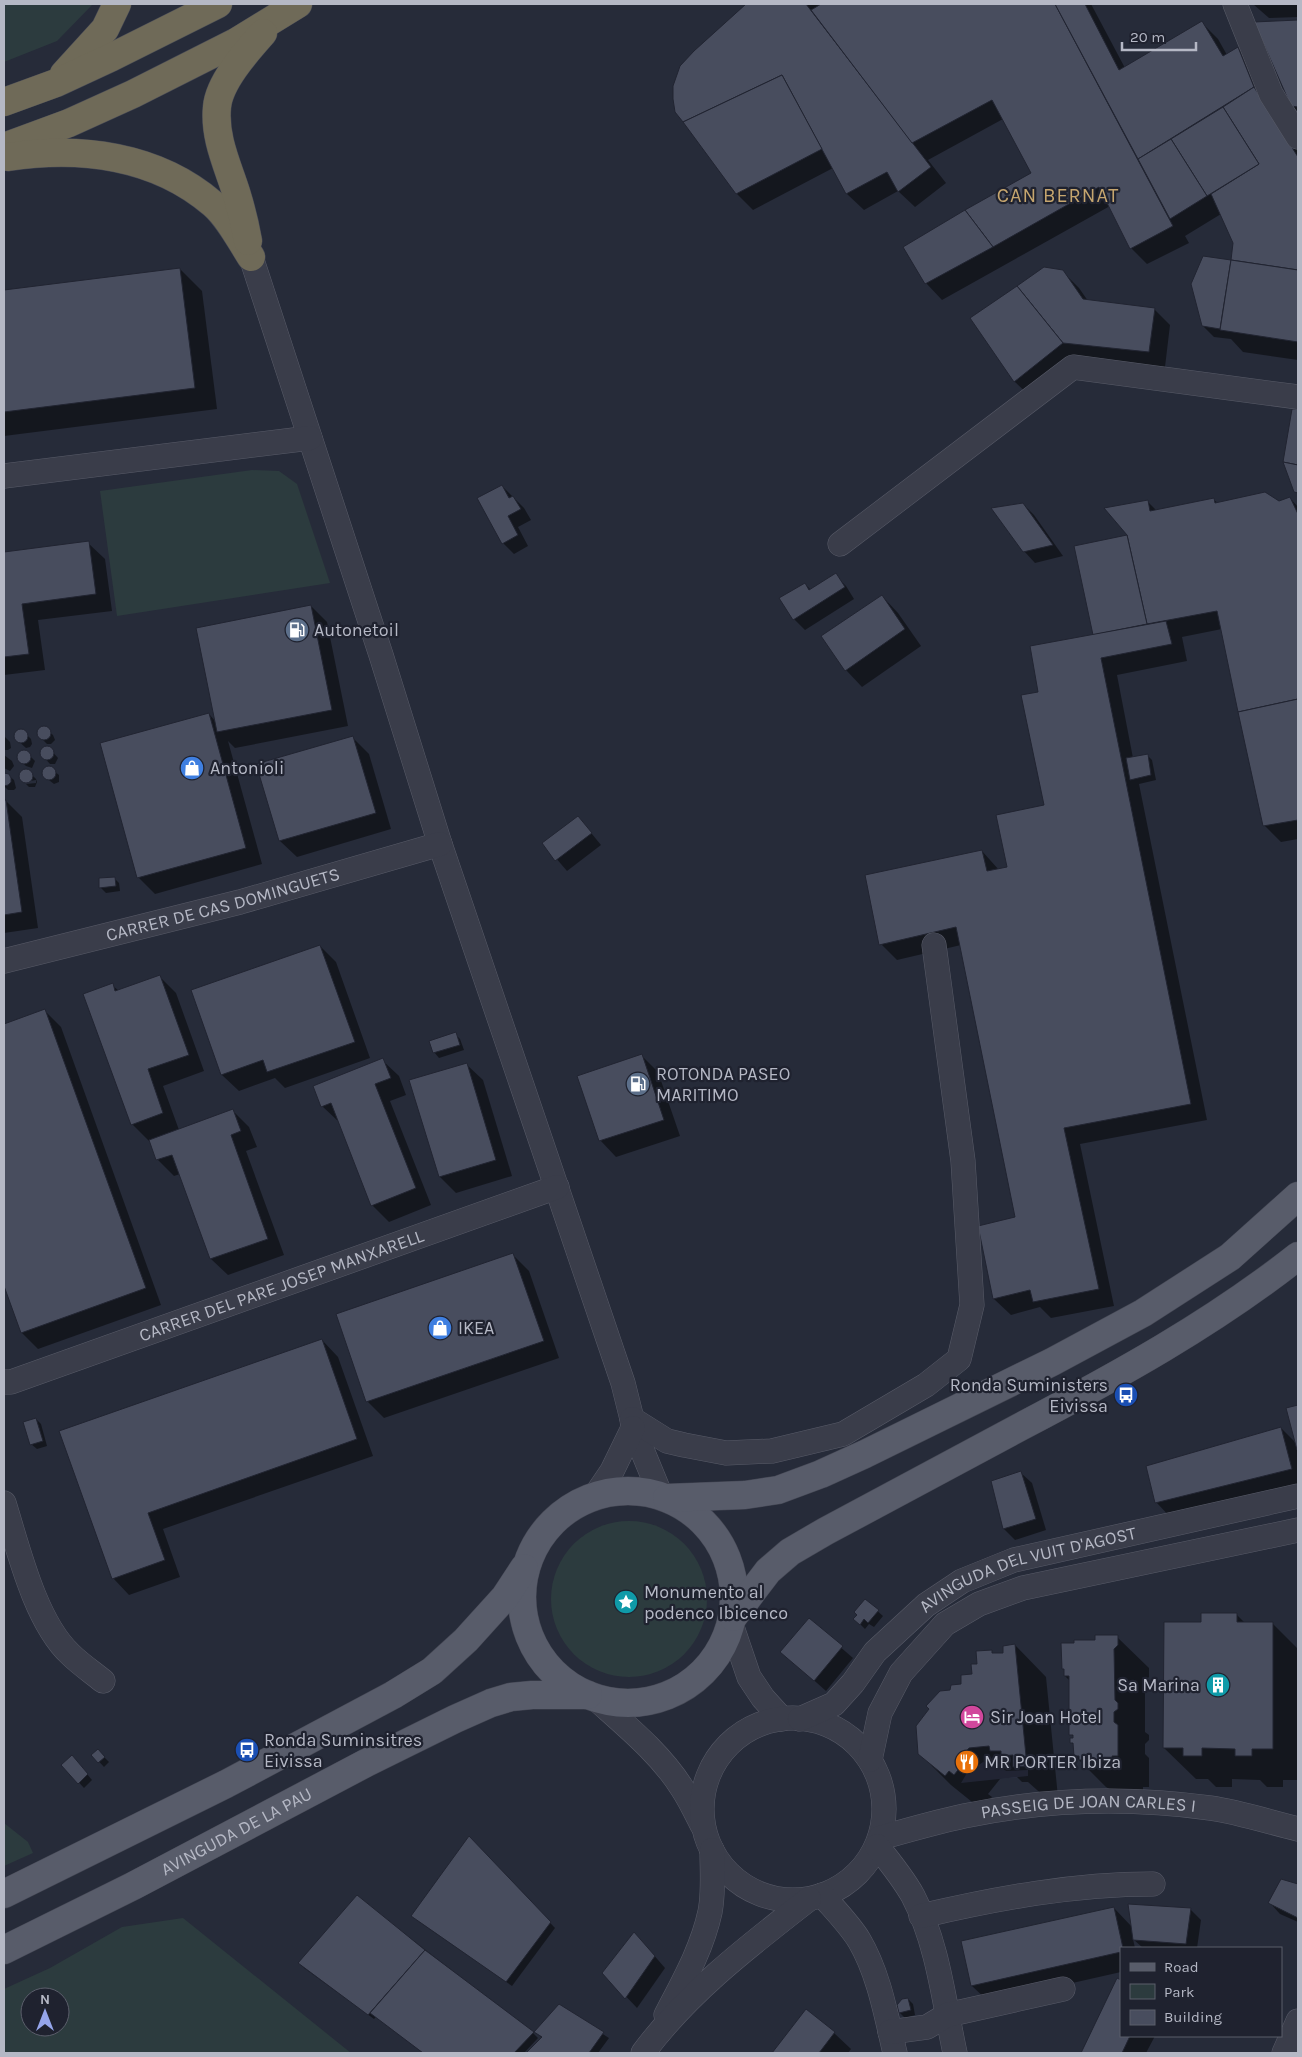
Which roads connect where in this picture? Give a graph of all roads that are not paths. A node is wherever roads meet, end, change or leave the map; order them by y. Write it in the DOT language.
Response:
graph roads {
  1 [pos="117,4"];
  2 [pos="218,4"];
  3 [pos="1234,4"];
  4 [pos="287,11"];
  5 [pos="56,83"];
  6 [pos="4,102"];
  7 [pos="1298,138"];
  8 [pos="4,146"];
  9 [pos="4,157"];
  10 [pos="251,257"];
  11 [pos="1298,397"];
  12 [pos="310,438"];
  13 [pos="4,476"];
  14 [pos="840,544"];
  15 [pos="440,844"];
  16 [pos="934,945"];
  17 [pos="4,962"];
  18 [pos="557,1187"];
  19 [pos="1298,1196"];
  20 [pos="1298,1256"];
  21 [pos="4,1382"];
  22 [pos="633,1424"];
  23 [pos="595,1496"];
  24 [pos="1298,1496"];
  25 [pos="664,1497"];
  26 [pos="4,1503"];
  27 [pos="1298,1530"];
  28 [pos="527,1563"];
  29 [pos="732,1621"];
  30 [pos="103,1681"];
  31 [pos="591,1696"];
  32 [pos="791,1719"];
  33 [pos="870,1760"];
  34 [pos="1298,1829"];
  35 [pos="708,1840"];
  36 [pos="878,1842"];
  37 [pos="1153,1884"];
  38 [pos="4,1894"];
  39 [pos="816,1897"];
  40 [pos="921,1916"];
  41 [pos="4,1950"];
  42 [pos="1063,1989"];
  43 [pos="947,2016"];
  44 [pos="1298,2021"];
  45 [pos="892,2043"];
  46 [pos="650,2044"];
  47 [pos="955,2053"];
  48 [pos="1284,2053"];
  1 -- 5 [label="highway"];
  2 -- 5 [label="highway"];
  3 -- 7 [label="street"];
  4 -- 8 [label="highway"];
  4 -- 10 [label="highway"];
  5 -- 6 [label="highway"];
  9 -- 10 [label="highway"];
  10 -- 12 [label="street"];
  11 -- 14 [label="street"];
  12 -- 13 [label="street"];
  12 -- 15 [label="street"];
  15 -- 17 [label="street, CARRER DE CAS DOMINGUETS"];
  15 -- 18 [label="street"];
  16 -- 22 [label="street"];
  18 -- 21 [label="street, CARRER DEL PARE JOSEP MANXARELL"];
  18 -- 22 [label="street"];
  19 -- 25 [label="main road"];
  20 -- 29 [label="main road"];
  22 -- 23 [label="street"];
  22 -- 25 [label="street"];
  23 -- 25 [label="main road"];
  23 -- 28 [label="main road"];
  24 -- 32 [label="street, AVINGUDA DEL VUIT D'AGOST"];
  25 -- 29 [label="main road"];
  26 -- 30 [label="street"];
  27 -- 33 [label="street, AVINGUDA DEL VUIT D'AGOST"];
  28 -- 31 [label="main road"];
  28 -- 38 [label="main road"];
  29 -- 31 [label="main road"];
  29 -- 32 [label="street"];
  31 -- 35 [label="street"];
  31 -- 41 [label="main road, AVINGUDA DE LA PAU"];
  32 -- 33 [label="street"];
  32 -- 35 [label="street, AVINGUDA DEL VUIT D'AGOST"];
  33 -- 36 [label="street"];
  34 -- 36 [label="street, PASSEIG DE JOAN CARLES I"];
  35 -- 39 [label="street"];
  35 -- 46 [label="street, AVINGUDA DEL VUIT D'AGOST"];
  36 -- 39 [label="street"];
  36 -- 40 [label="street"];
  37 -- 40 [label="street"];
  39 -- 45 [label="street"];
  39 -- 46 [label="street"];
  40 -- 43 [label="street"];
  42 -- 43 [label="street"];
  43 -- 45 [label="street"];
  43 -- 47 [label="street"];
  44 -- 48 [label="street"];
}
